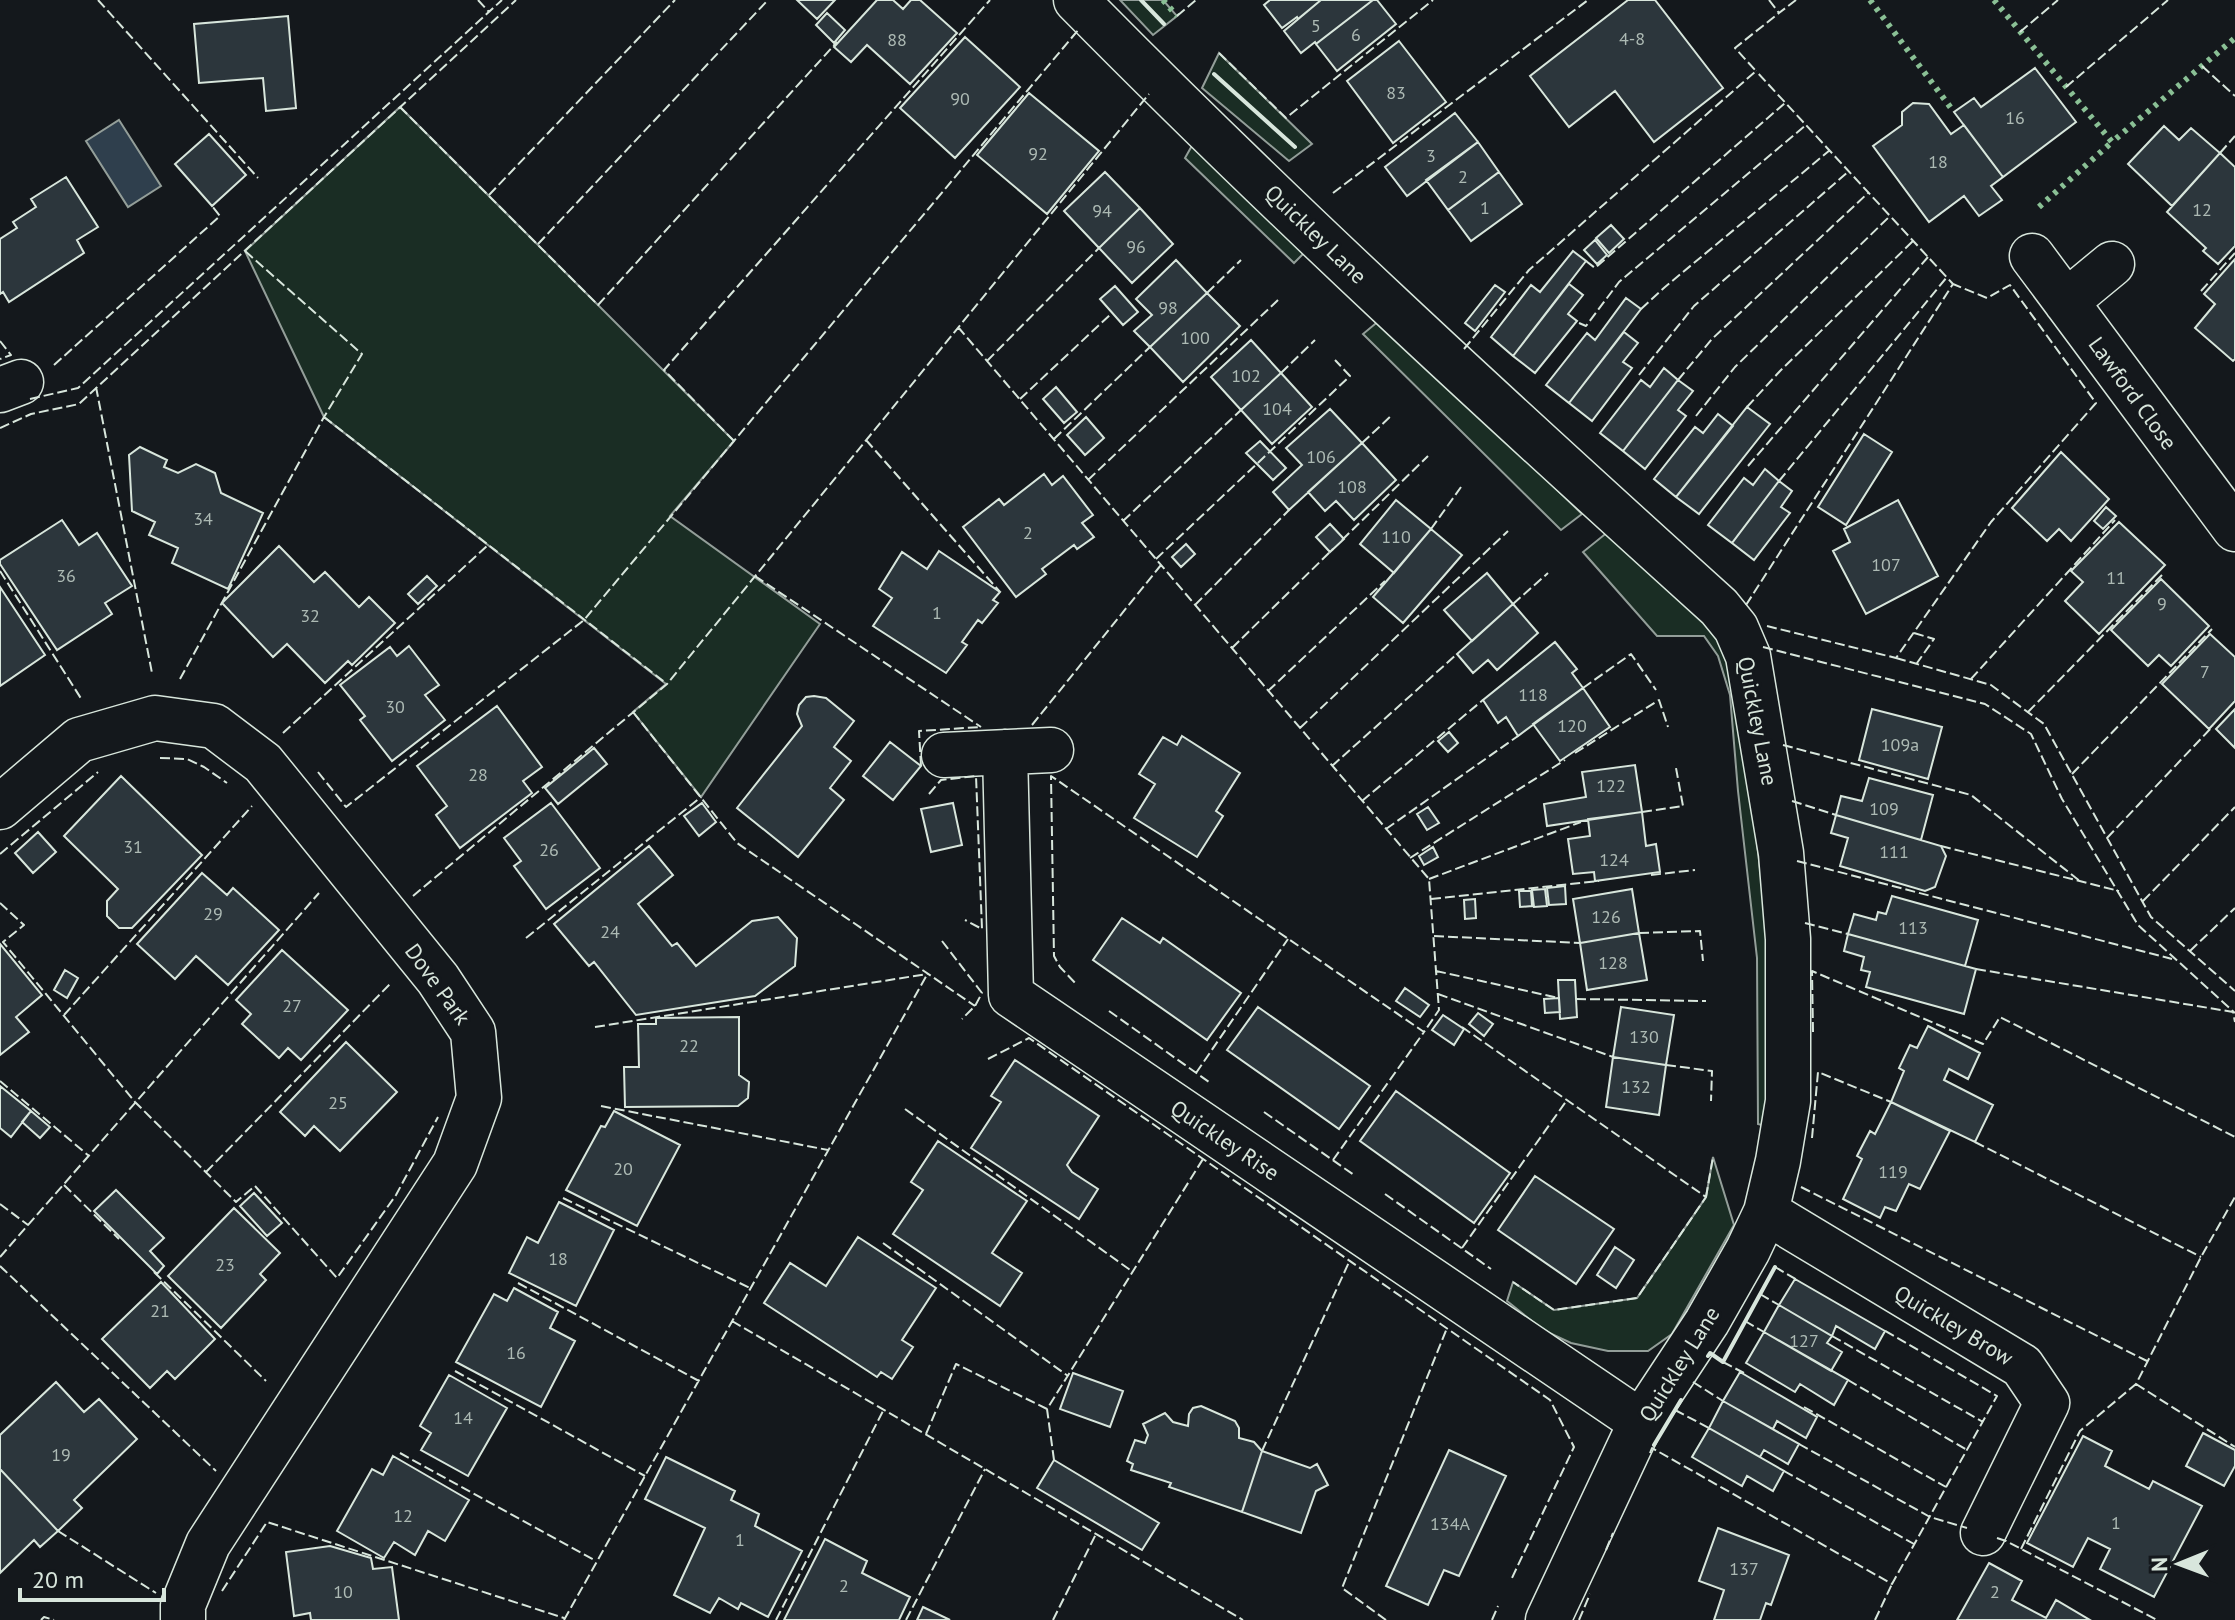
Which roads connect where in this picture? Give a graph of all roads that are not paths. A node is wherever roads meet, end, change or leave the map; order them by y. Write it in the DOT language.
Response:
graph roads {
  1 [pos="1076,0"];
  2 [pos="2032,256"];
  3 [pos="2112,264"];
  4 [pos="2066,302"];
  5 [pos="2235,529"];
  6 [pos="1051,750"];
  7 [pos="1005,752"];
  8 [pos="944,755"];
  9 [pos="0,807"];
  10 [pos="1766,1212"];
  11 [pos="1641,1422"];
  12 [pos="1983,1533"];
  13 [pos="183,1620"];
  14 [pos="1548,1620"];
  1 -- 10 [label="street, Quickley Lane"];
  2 -- 4 [label="street, Lawford Close"];
  3 -- 4 [label="street"];
  4 -- 5 [label="street, Lawford Close"];
  6 -- 7 [label="street"];
  7 -- 8 [label="street"];
  7 -- 11 [label="street, Quickley Rise"];
  9 -- 13 [label="street, Dove Park"];
  10 -- 11 [label="street, Quickley Lane"];
  10 -- 12 [label="street, Quickley Brow"];
  11 -- 14 [label="street, Quickley Lane"];
}
